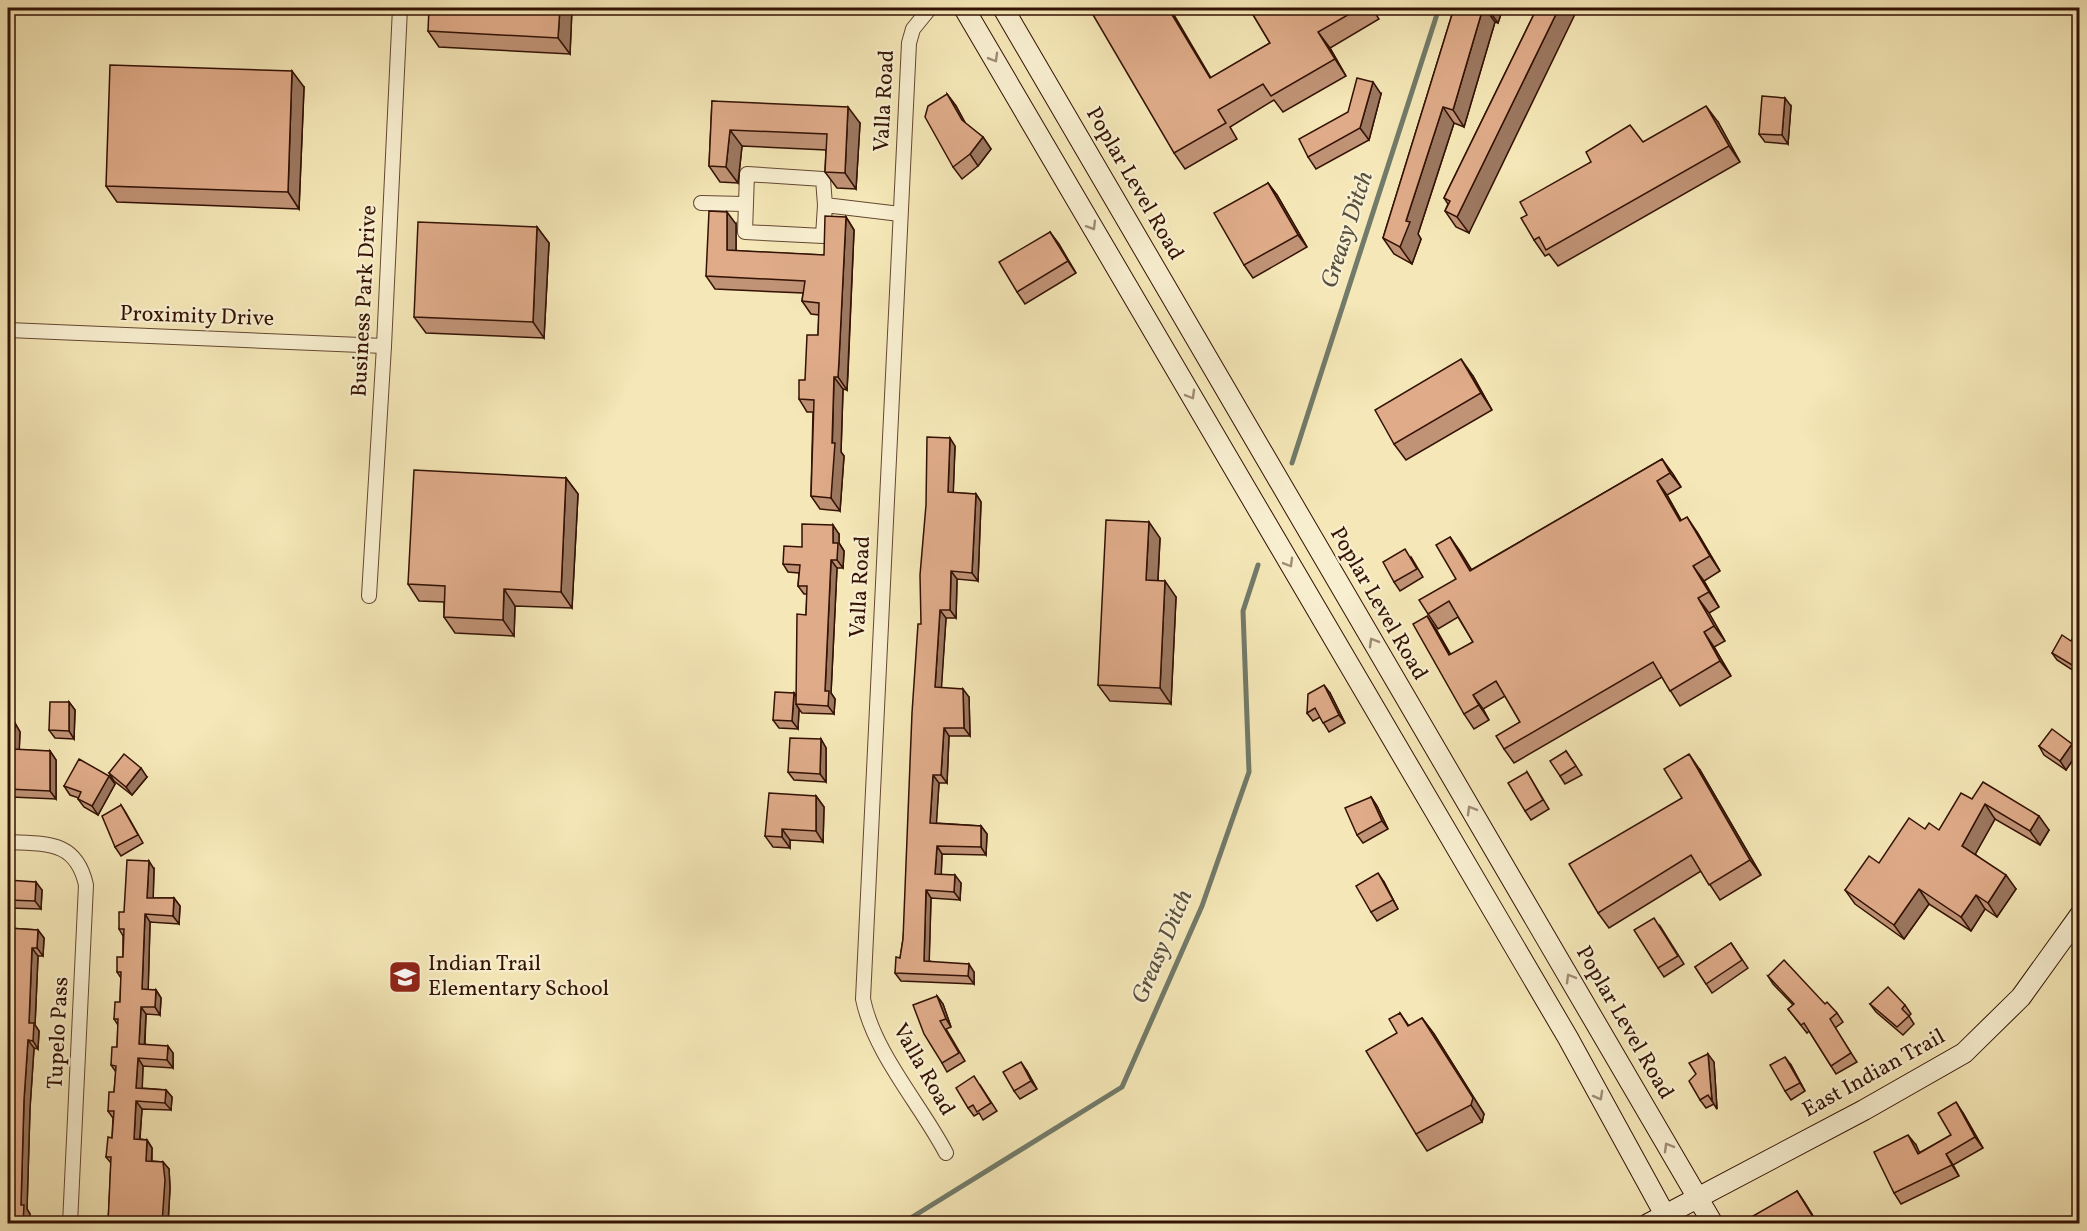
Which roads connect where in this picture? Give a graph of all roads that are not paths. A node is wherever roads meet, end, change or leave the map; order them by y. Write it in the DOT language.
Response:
graph roads {
  1 [pos="400,8"];
  2 [pos="930,8"];
  3 [pos="964,8"];
  4 [pos="1003,8"];
  5 [pos="701,203"];
  6 [pos="744,204"];
  7 [pos="825,205"];
  8 [pos="900,214"];
  9 [pos="8,330"];
  10 [pos="384,346"];
  11 [pos="369,596"];
  12 [pos="8,842"];
  13 [pos="2079,915"];
  14 [pos="946,1153"];
  15 [pos="1697,1197"];
  16 [pos="1661,1221"];
  17 [pos="70,1224"];
  18 [pos="1713,1224"];
  1 -- 10 [label="street, Business Park Drive"];
  2 -- 8 [label="street, Valla Road"];
  3 -- 16 [label="main road, one-way"];
  15 -- 4 [label="main road, Poplar Level Road, one-way"];
  5 -- 6 [label="street"];
  6 -- 7 [label="street"];
  6 -- 7 [label="street"];
  7 -- 8 [label="street"];
  8 -- 14 [label="street, Valla Road"];
  9 -- 10 [label="street, Proximity Drive"];
  10 -- 11 [label="street, Business Park Drive"];
  12 -- 17 [label="street, Tupelo Pass"];
  13 -- 15 [label="main road, East Indian Trail"];
  15 -- 16 [label="main road, East Indian Trail"];
  15 -- 18 [label="main road, Poplar Level Road"];
}
